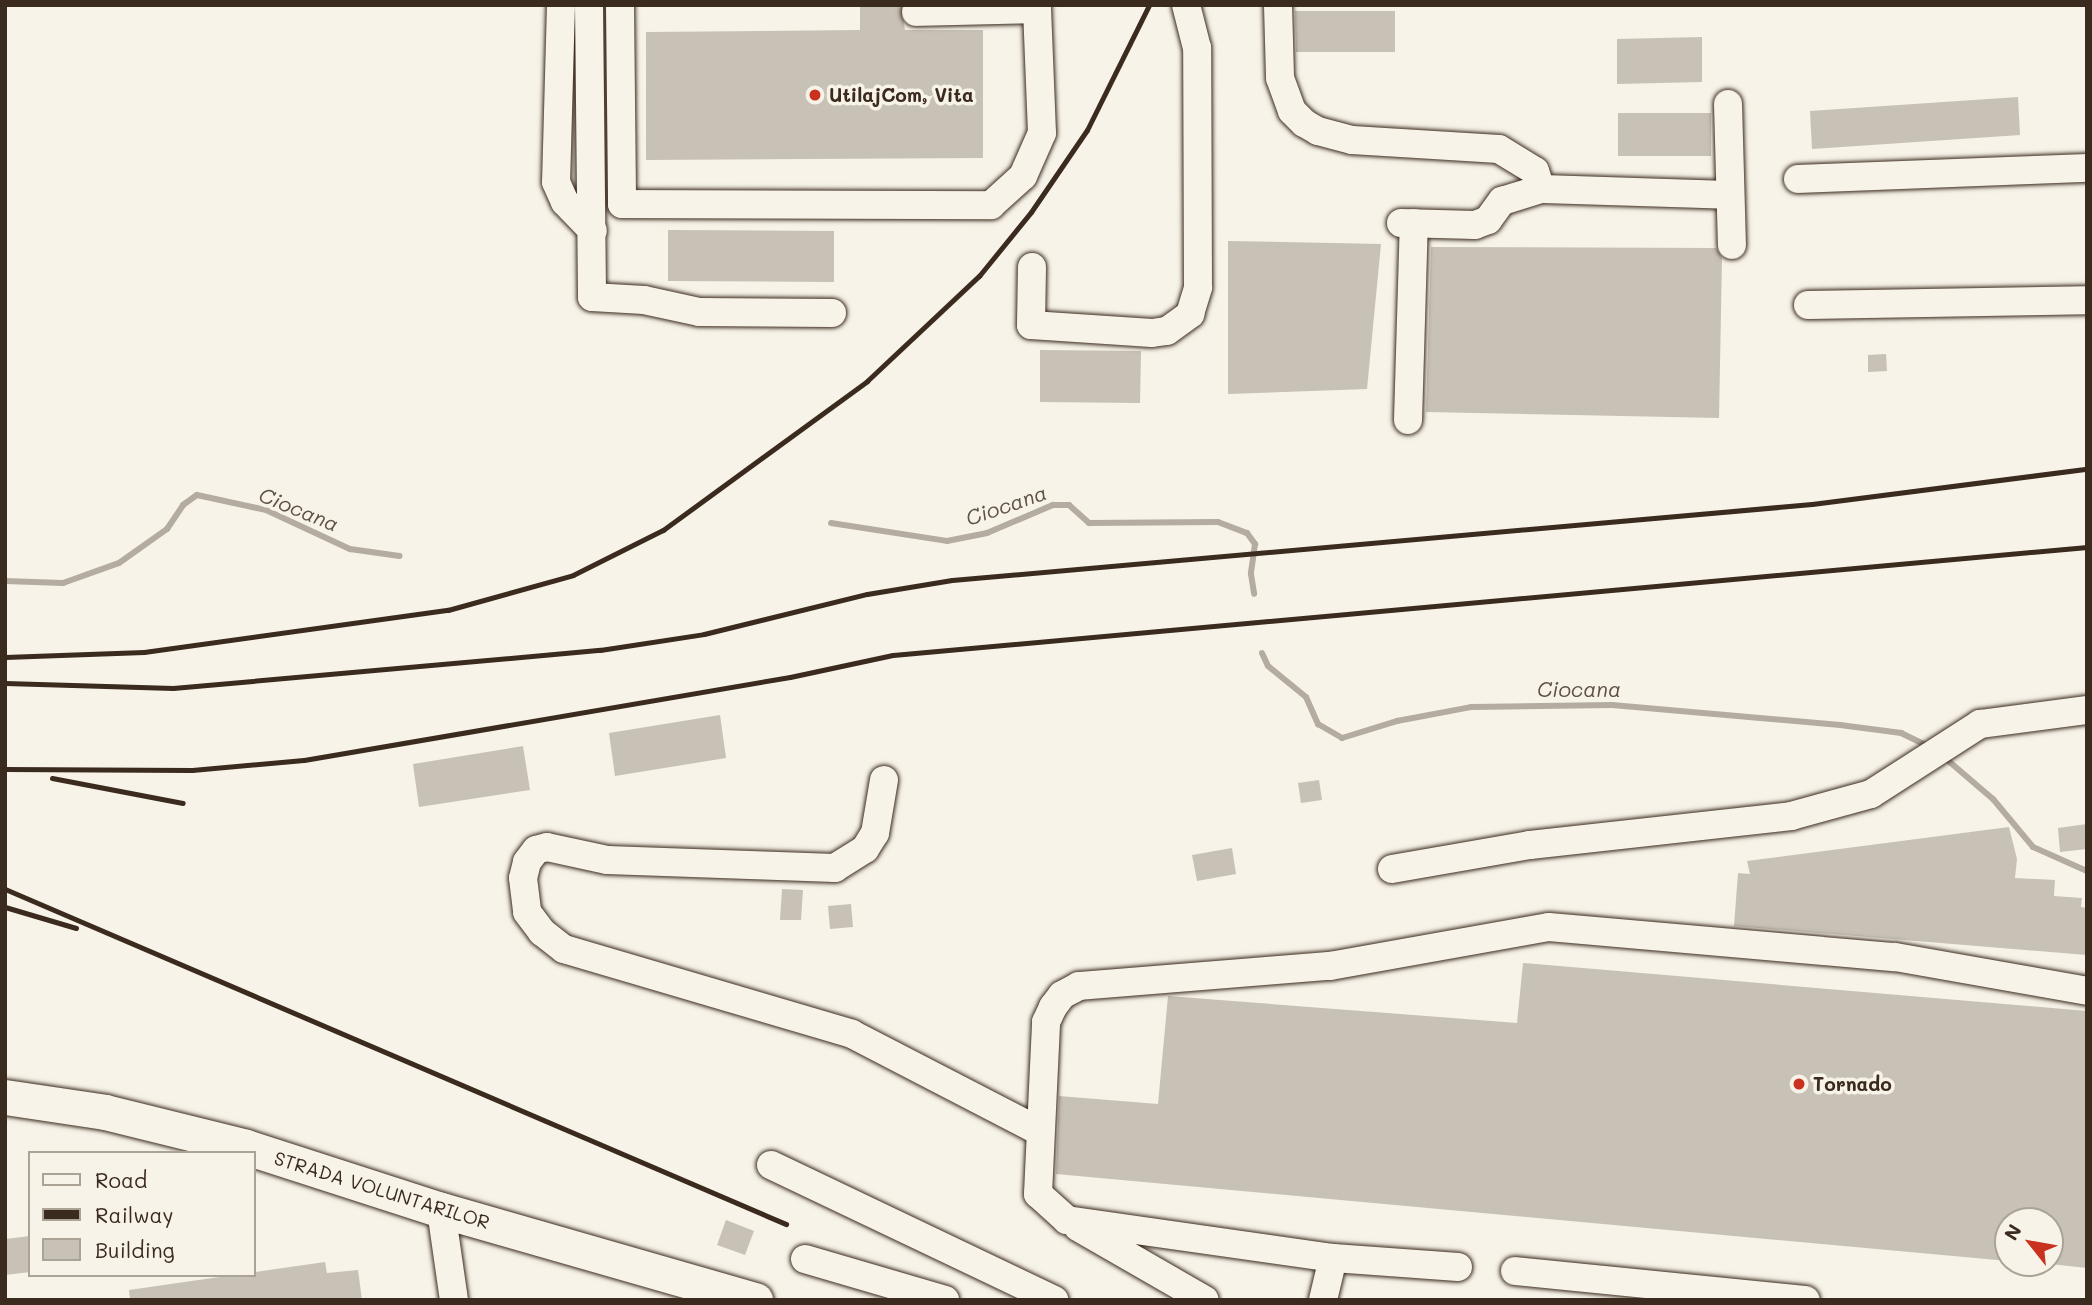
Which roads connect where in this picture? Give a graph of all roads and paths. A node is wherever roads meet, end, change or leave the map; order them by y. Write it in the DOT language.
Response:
graph roads {
  1 [pos="561,5"];
  2 [pos="589,5"];
  3 [pos="621,5"];
  4 [pos="1186,5"];
  5 [pos="1278,5"];
  6 [pos="916,12"];
  7 [pos="1728,104"];
  8 [pos="2087,168"];
  9 [pos="1798,179"];
  10 [pos="1541,189"];
  11 [pos="1731,195"];
  12 [pos="593,231"];
  13 [pos="1732,245"];
  14 [pos="1032,267"];
  15 [pos="2087,300"];
  16 [pos="1808,306"];
  17 [pos="832,313"];
  18 [pos="1408,420"];
  19 [pos="2087,710"];
  20 [pos="884,780"];
  21 [pos="1392,869"];
  22 [pos="2087,991"];
  23 [pos="5,1097"];
  24 [pos="1039,1131"];
  25 [pos="771,1165"];
  26 [pos="441,1210"];
  27 [pos="1067,1220"];
  28 [pos="805,1258"];
  29 [pos="1333,1258"];
  30 [pos="1458,1267"];
  31 [pos="1515,1271"];
  32 [pos="1719,1296"];
  33 [pos="454,1300"];
  34 [pos="755,1300"];
  35 [pos="946,1300"];
  36 [pos="1054,1300"];
  37 [pos="1205,1300"];
  38 [pos="1323,1300"];
  39 [pos="1806,1300"];
  1 -- 12 [label="lane"];
  2 -- 12 [label="lane"];
  3 -- 6 [label="lane"];
  4 -- 14 [label="lane"];
  5 -- 10 [label="lane"];
  7 -- 11 [label="lane"];
  8 -- 9 [label="lane"];
  10 -- 11 [label="lane"];
  10 -- 18 [label="lane"];
  11 -- 13 [label="lane"];
  12 -- 17 [label="lane"];
  15 -- 16 [label="lane"];
  19 -- 21 [label="lane"];
  20 -- 24 [label="lane"];
  22 -- 24 [label="lane"];
  23 -- 26 [label="main road, STRADA VOLUNTARILOR"];
  24 -- 27 [label="lane"];
  25 -- 36 [label="lane"];
  26 -- 33 [label="lane"];
  26 -- 34 [label="main road, STRADA VOLUNTARILOR"];
  27 -- 29 [label="lane"];
  27 -- 37 [label="lane"];
  28 -- 35 [label="lane"];
  29 -- 30 [label="lane"];
  29 -- 38 [label="lane"];
  31 -- 32 [label="lane"];
  32 -- 39 [label="lane"];
}
